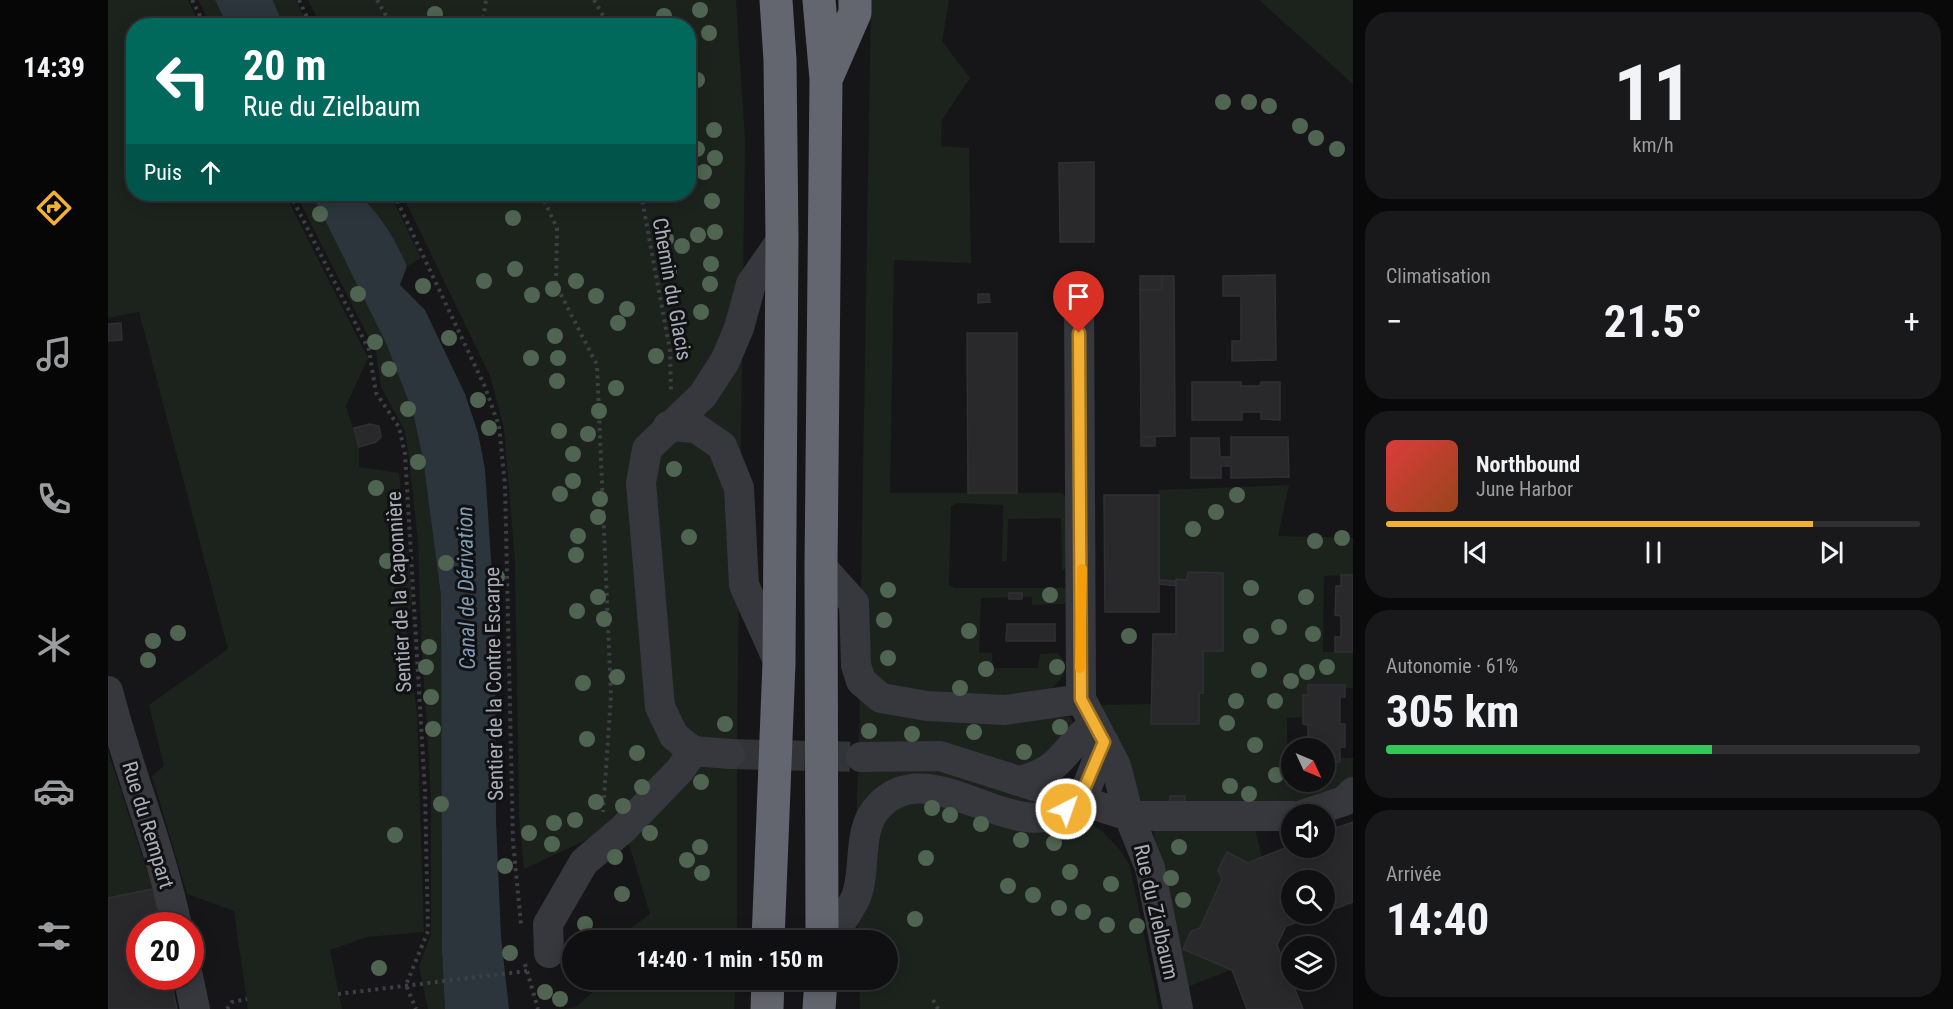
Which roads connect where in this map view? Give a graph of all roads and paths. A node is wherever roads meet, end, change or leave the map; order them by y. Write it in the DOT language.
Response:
graph roads {
  1 [pos="192,0"];
  2 [pos="299,0"];
  3 [pos="377,0"];
  4 [pos="486,0"];
  5 [pos="594,0"];
  6 [pos="776,0"];
  7 [pos="819,0"];
  8 [pos="855,0"];
  9 [pos="201,18"];
  10 [pos="307,18"];
  11 [pos="387,18"];
  12 [pos="483,18"];
  13 [pos="604,18"];
  14 [pos="826,80"];
  15 [pos="294,201"];
  16 [pos="397,201"];
  17 [pos="544,201"];
  18 [pos="642,201"];
  19 [pos="782,239"];
  20 [pos="1079,286"];
  21 [pos="668,426"];
  22 [pos="821,566"];
  23 [pos="779,663"];
  24 [pos="108,691"];
  25 [pos="1093,722"];
  26 [pos="693,752"];
  27 [pos="730,754"];
  28 [pos="861,757"];
  29 [pos="1019,782"];
  30 [pos="1353,792"];
  31 [pos="1079,801"];
  32 [pos="1335,804"];
  33 [pos="1129,816"];
  34 [pos="1281,816"];
  35 [pos="600,849"];
  36 [pos="516,872"];
  37 [pos="174,912"];
  38 [pos="768,930"];
  39 [pos="822,930"];
  40 [pos="836,930"];
  41 [pos="549,954"];
  42 [pos="526,972"];
  43 [pos="406,985"];
  44 [pos="191,990"];
  45 [pos="768,990"];
  46 [pos="820,990"];
  47 [pos="338,994"];
  48 [pos="247,999"];
  49 [pos="933,1000"];
  50 [pos="195,1009"];
  51 [pos="227,1009"];
  52 [pos="416,1009"];
  53 [pos="767,1009"];
  54 [pos="819,1009"];
  55 [pos="938,1009"];
  56 [pos="1178,1009"];
  1 -- 9 [label="path"];
  2 -- 10 [label="path"];
  3 -- 11 [label="path"];
  4 -- 12 [label="path"];
  5 -- 13 [label="path"];
  6 -- 19 [label="highway"];
  7 -- 14 [label="highway"];
  8 -- 14 [label="highway"];
  14 -- 22 [label="highway"];
  15 -- 43 [label="path, Sentier de la Caponnière"];
  16 -- 36 [label="path, Sentier de la Contre Escarpe"];
  17 -- 35 [label="path"];
  18 -- 21 [label="path, Chemin du Glacis"];
  19 -- 21 [label="street"];
  19 -- 23 [label="highway"];
  20 -- 25 [label="street, Rue du Zielbaum"];
  21 -- 23 [label="street"];
  21 -- 26 [label="street"];
  22 -- 25 [label="street"];
  22 -- 39 [label="highway"];
  23 -- 38 [label="highway"];
  24 -- 37 [label="street, Rue du Rempart"];
  25 -- 29 [label="street"];
  25 -- 31 [label="street"];
  25 -- 33 [label="street, Rue du Zielbaum"];
  26 -- 27 [label="street"];
  26 -- 35 [label="street"];
  28 -- 29 [label="street"];
  29 -- 31 [label="street"];
  30 -- 32 [label="street"];
  31 -- 33 [label="street"];
  31 -- 40 [label="street"];
  33 -- 34 [label="street, Rue du Zielbaum"];
  33 -- 56 [label="street, Rue du Zielbaum"];
  35 -- 41 [label="street"];
  42 -- 43 [label="path"];
  43 -- 47 [label="path"];
  43 -- 52 [label="path"];
  44 -- 50 [label="street"];
  45 -- 53 [label="highway"];
  46 -- 54 [label="highway"];
  48 -- 51 [label="path"];
  49 -- 55 [label="path"];
}
